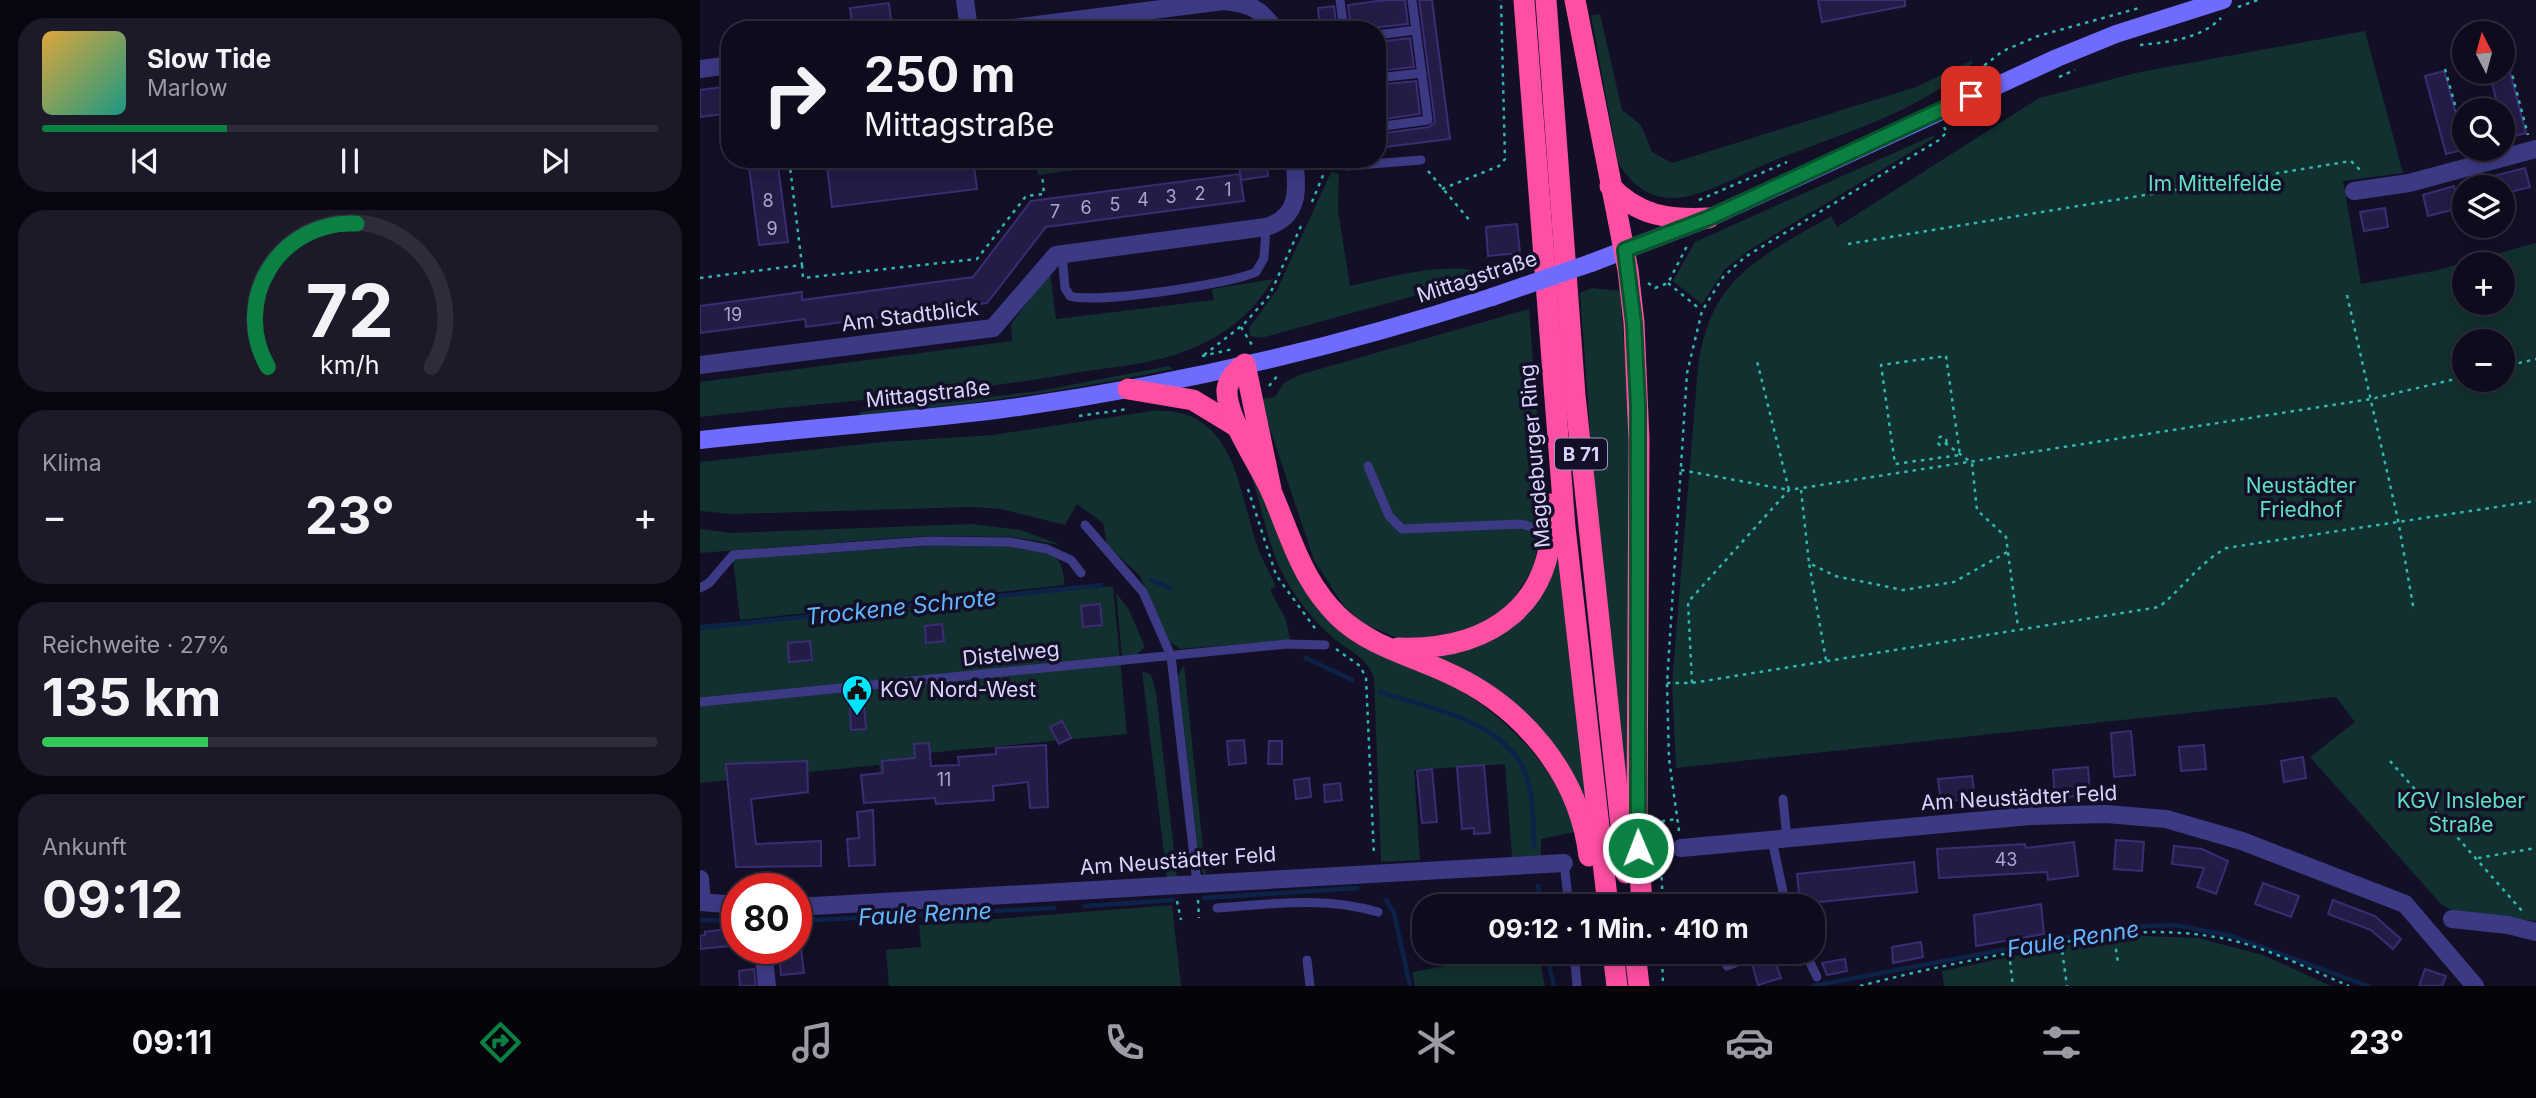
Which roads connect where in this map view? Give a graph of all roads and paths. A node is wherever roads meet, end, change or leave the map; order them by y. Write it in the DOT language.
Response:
graph roads {
  1 [pos="965,0"];
  2 [pos="1340,0"];
  3 [pos="1412,0"];
  4 [pos="1501,0"];
  5 [pos="1524,0"];
  6 [pos="1546,0"];
  7 [pos="1575,0"];
  8 [pos="2223,0"];
  9 [pos="2147,6"];
  10 [pos="968,21"];
  11 [pos="1068,21"];
  12 [pos="1269,21"];
  13 [pos="1343,21"];
  14 [pos="1416,30"];
  15 [pos="1386,34"];
  16 [pos="721,66"];
  17 [pos="700,69"];
  18 [pos="2445,69"];
  19 [pos="1422,73"];
  20 [pos="1386,77"];
  21 [pos="2515,82"];
  22 [pos="1961,84"];
  23 [pos="2453,98"];
  24 [pos="1386,126"];
  25 [pos="1943,126"];
  26 [pos="2534,149"];
  27 [pos="1421,160"];
  28 [pos="1791,160"];
  29 [pos="1386,165"];
  30 [pos="790,168"];
  31 [pos="1295,168"];
  32 [pos="1322,168"];
  33 [pos="1042,174"];
  34 [pos="2368,178"];
  35 [pos="1610,186"];
  36 [pos="1442,189"];
  37 [pos="2354,191"];
  38 [pos="1312,202"];
  39 [pos="1690,203"];
  40 [pos="1300,210"];
  41 [pos="1709,218"];
  42 [pos="1471,222"];
  43 [pos="1266,227"];
  44 [pos="1692,236"];
  45 [pos="1848,244"];
  46 [pos="1625,250"];
  47 [pos="1062,254"];
  48 [pos="802,265"];
  49 [pos="700,278"];
  50 [pos="1645,278"];
  51 [pos="1668,283"];
  52 [pos="2347,295"];
  53 [pos="1702,311"];
  54 [pos="1241,327"];
  55 [pos="1263,342"];
  56 [pos="1248,354"];
  57 [pos="1203,356"];
  58 [pos="1192,359"];
  59 [pos="2536,359"];
  60 [pos="1757,361"];
  61 [pos="2515,364"];
  62 [pos="700,365"];
  63 [pos="2452,380"];
  64 [pos="1552,383"];
  65 [pos="1128,389"];
  66 [pos="2371,399"];
  67 [pos="1239,428"];
  68 [pos="700,440"];
  69 [pos="1945,443"];
  70 [pos="1960,455"];
  71 [pos="1972,463"];
  72 [pos="1368,466"];
  73 [pos="1681,470"];
  74 [pos="1248,488"];
  75 [pos="1271,489"];
  76 [pos="1789,490"];
  77 [pos="1801,490"];
  78 [pos="2536,501"];
  79 [pos="2398,520"];
  80 [pos="1085,525"];
  81 [pos="1550,533"];
  82 [pos="2009,551"];
  83 [pos="1810,563"];
  84 [pos="1081,573"];
  85 [pos="700,588"];
  86 [pos="2414,611"];
  87 [pos="2018,628"];
  88 [pos="1325,645"];
  89 [pos="1385,646"];
  90 [pos="1171,656"];
  91 [pos="1826,660"];
  92 [pos="1667,683"];
  93 [pos="1692,683"];
  94 [pos="700,702"];
  95 [pos="2390,761"];
  96 [pos="1783,799"];
  97 [pos="1678,819"];
  98 [pos="1780,839"];
  99 [pos="1681,848"];
  100 [pos="2536,848"];
  101 [pos="2478,858"];
  102 [pos="1564,863"];
  103 [pos="1375,871"];
  104 [pos="700,879"];
  105 [pos="1197,883"];
  106 [pos="1568,894"];
  107 [pos="1593,894"];
  108 [pos="1607,894"];
  109 [pos="1629,894"];
  110 [pos="1641,894"];
  111 [pos="1662,894"];
  112 [pos="1785,894"];
  113 [pos="701,902"];
  114 [pos="721,904"];
  115 [pos="812,906"];
  116 [pos="1217,908"];
  117 [pos="1378,912"];
  118 [pos="2452,919"];
  119 [pos="2532,925"];
  120 [pos="2113,932"];
  121 [pos="2061,943"];
  122 [pos="2009,953"];
  123 [pos="1307,960"];
  124 [pos="2118,962"];
  125 [pos="765,964"];
  126 [pos="1575,964"];
  127 [pos="1613,964"];
  128 [pos="1662,964"];
  129 [pos="1732,964"];
  130 [pos="1811,964"];
  131 [pos="1727,966"];
  132 [pos="1817,977"];
  133 [pos="768,986"];
  134 [pos="1310,986"];
  135 [pos="1577,986"];
  136 [pos="1617,986"];
  137 [pos="1663,986"];
  138 [pos="1860,986"];
  139 [pos="2013,986"];
  140 [pos="2067,986"];
  141 [pos="2349,986"];
  142 [pos="2475,986"];
  1 -- 10 [label="street"];
  2 -- 13 [label="lane"];
  3 -- 14 [label="lane"];
  4 -- 36 [label="path"];
  5 -- 64 [label="highway, Magdeburger Ring / B 71"];
  6 -- 109 [label="highway, B 71"];
  7 -- 35 [label="highway"];
  8 -- 41 [label="street, Mittagstraße"];
  9 -- 22 [label="path"];
  11 -- 12 [label="street"];
  14 -- 15 [label="lane"];
  14 -- 19 [label="lane"];
  16 -- 17 [label="street"];
  18 -- 23 [label="path"];
  19 -- 20 [label="lane"];
  19 -- 24 [label="lane"];
  21 -- 26 [label="path"];
  25 -- 53 [label="path"];
  26 -- 37 [label="street"];
  27 -- 29 [label="lane"];
  27 -- 36 [label="path"];
  28 -- 39 [label="path"];
  30 -- 48 [label="path"];
  31 -- 40 [label="street"];
  32 -- 38 [label="path"];
  33 -- 48 [label="path"];
  34 -- 45 [label="path"];
  35 -- 41 [label="highway"];
  35 -- 46 [label="highway"];
  36 -- 42 [label="path"];
  40 -- 43 [label="street"];
  40 -- 54 [label="path"];
  41 -- 46 [label="street, Mittagstraße"];
  43 -- 47 [label="street"];
  43 -- 47 [label="lane"];
  44 -- 51 [label="path"];
  46 -- 56 [label="street, Mittagstraße, bridge"];
  46 -- 110 [label="highway"];
  47 -- 62 [label="street, Am Stadtblick"];
  48 -- 49 [label="path"];
  50 -- 51 [label="path"];
  51 -- 53 [label="path"];
  52 -- 66 [label="path"];
  53 -- 73 [label="path"];
  54 -- 56 [label="path"];
  54 -- 57 [label="path"];
  55 -- 56 [label="path"];
  56 -- 57 [label="path"];
  56 -- 65 [label="street, Mittagstraße"];
  56 -- 67 [label="highway"];
  56 -- 75 [label="highway"];
  57 -- 58 [label="path"];
  59 -- 61 [label="path"];
  60 -- 76 [label="path"];
  63 -- 66 [label="path"];
  64 -- 81 [label="highway"];
  64 -- 108 [label="highway, Magdeburger Ring / B 71"];
  65 -- 67 [label="highway"];
  65 -- 68 [label="street, Mittagstraße"];
  66 -- 71 [label="path"];
  66 -- 79 [label="path"];
  67 -- 75 [label="highway"];
  69 -- 70 [label="path"];
  70 -- 70 [label="path"];
  70 -- 71 [label="path"];
  71 -- 77 [label="path"];
  71 -- 82 [label="path"];
  72 -- 81 [label="lane"];
  73 -- 76 [label="path"];
  73 -- 92 [label="path"];
  74 -- 88 [label="path"];
  75 -- 89 [label="highway"];
  76 -- 77 [label="path"];
  76 -- 93 [label="path"];
  77 -- 83 [label="path"];
  78 -- 79 [label="path"];
  79 -- 86 [label="path"];
  79 -- 87 [label="path"];
  80 -- 90 [label="lane"];
  81 -- 89 [label="highway"];
  82 -- 83 [label="path"];
  82 -- 87 [label="path"];
  83 -- 91 [label="path"];
  84 -- 85 [label="lane"];
  87 -- 91 [label="path"];
  88 -- 90 [label="lane, Distelweg"];
  88 -- 103 [label="path"];
  89 -- 107 [label="highway"];
  90 -- 94 [label="lane, Distelweg"];
  90 -- 105 [label="lane"];
  91 -- 93 [label="path"];
  92 -- 93 [label="path"];
  92 -- 97 [label="path"];
  95 -- 101 [label="path"];
  96 -- 98 [label="lane"];
  97 -- 99 [label="path"];
  97 -- 111 [label="path"];
  98 -- 99 [label="street, Am Neustädter Feld"];
  98 -- 112 [label="lane"];
  98 -- 142 [label="street, Am Neustädter Feld"];
  100 -- 101 [label="path"];
  101 -- 119 [label="path"];
  102 -- 103 [label="street, Am Neustädter Feld"];
  102 -- 106 [label="lane"];
  103 -- 105 [label="street, Am Neustädter Feld"];
  104 -- 113 [label="street"];
  105 -- 115 [label="street, Am Neustädter Feld"];
  113 -- 114 [label="street"];
  116 -- 117 [label="lane"];
  118 -- 119 [label="street"];
  120 -- 121 [label="path"];
  120 -- 124 [label="path"];
  120 -- 141 [label="path"];
  121 -- 122 [label="path"];
  121 -- 140 [label="path"];
  122 -- 138 [label="path"];
  122 -- 139 [label="path"];
  123 -- 134 [label="lane"];
  125 -- 133 [label="street"];
  126 -- 135 [label="lane"];
  127 -- 136 [label="highway"];
  128 -- 137 [label="path"];
  129 -- 131 [label="lane"];
  130 -- 132 [label="lane"];
}
